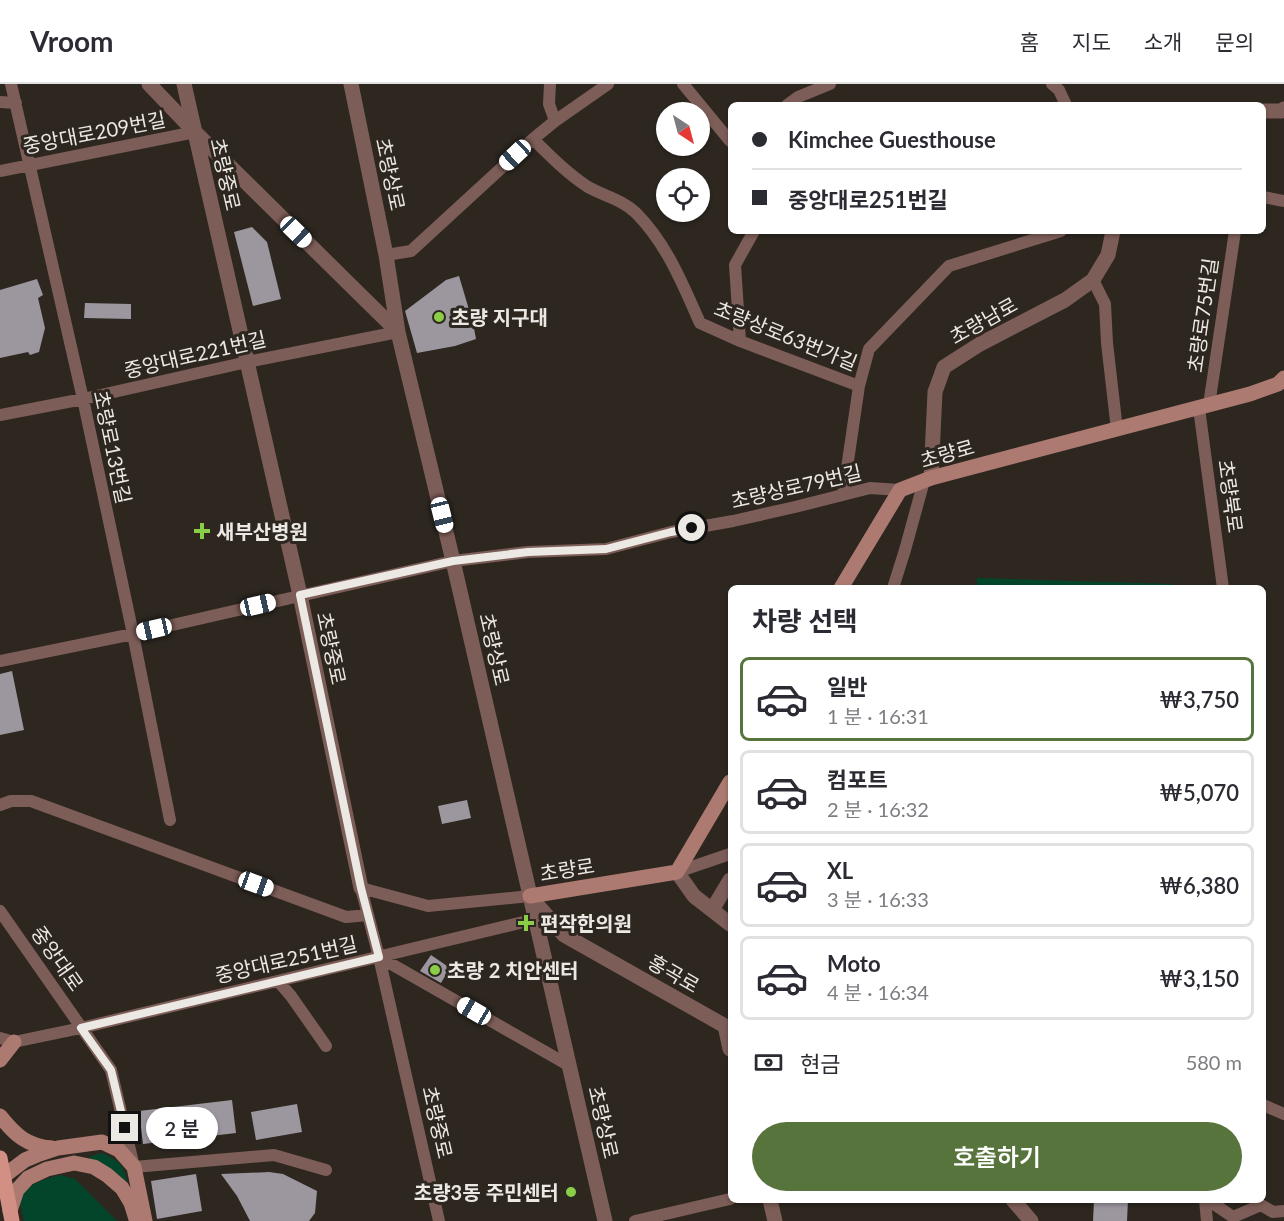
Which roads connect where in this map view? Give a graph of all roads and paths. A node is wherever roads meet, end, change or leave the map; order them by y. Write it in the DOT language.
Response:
graph roads {
  1 [pos="12,84"];
  2 [pos="149,84"];
  3 [pos="183,84"];
  4 [pos="351,84"];
  5 [pos="550,84"];
  6 [pos="608,84"];
  7 [pos="683,84"];
  8 [pos="830,84"];
  9 [pos="1052,84"];
  10 [pos="0,102"];
  11 [pos="791,102"];
  12 [pos="1065,102"];
  13 [pos="16,103"];
  14 [pos="1284,109"];
  15 [pos="1266,111"];
  16 [pos="555,121"];
  17 [pos="195,132"];
  18 [pos="533,139"];
  19 [pos="728,139"];
  20 [pos="30,165"];
  21 [pos="0,171"];
  22 [pos="1266,198"];
  23 [pos="1284,201"];
  24 [pos="752,234"];
  25 [pos="1051,234"];
  26 [pos="1112,234"];
  27 [pos="1233,234"];
  28 [pos="386,255"];
  29 [pos="1093,280"];
  30 [pos="398,332"];
  31 [pos="740,341"];
  32 [pos="247,362"];
  33 [pos="1284,378"];
  34 [pos="859,386"];
  35 [pos="83,399"];
  36 [pos="1204,407"];
  37 [pos="0,415"];
  38 [pos="1117,430"];
  39 [pos="927,479"];
  40 [pos="900,490"];
  41 [pos="843,495"];
  42 [pos="453,561"];
  43 [pos="843,585"];
  44 [pos="893,585"];
  45 [pos="1223,585"];
  46 [pos="300,595"];
  47 [pos="133,634"];
  48 [pos="0,661"];
  49 [pos="728,785"];
  50 [pos="0,805"];
  51 [pos="170,820"];
  52 [pos="728,855"];
  53 [pos="677,872"];
  54 [pos="728,883"];
  55 [pos="361,888"];
  56 [pos="530,896"];
  57 [pos="712,910"];
  58 [pos="0,911"];
  59 [pos="368,915"];
  60 [pos="536,919"];
  61 [pos="728,922"];
  62 [pos="379,957"];
  63 [pos="278,981"];
  64 [pos="81,1028"];
  65 [pos="7,1040"];
  66 [pos="728,1041"];
  67 [pos="326,1046"];
  68 [pos="0,1060"];
  69 [pos="570,1066"];
  70 [pos="1266,1106"];
  71 [pos="1284,1114"];
  72 [pos="0,1116"];
  73 [pos="58,1148"];
  74 [pos="0,1158"];
  75 [pos="134,1167"];
  76 [pos="326,1170"];
  77 [pos="2,1177"];
  78 [pos="728,1199"];
  79 [pos="771,1203"];
  80 [pos="1016,1203"];
  81 [pos="1206,1203"];
  82 [pos="1211,1203"];
  83 [pos="1284,1211"];
  84 [pos="8,1215"];
  85 [pos="136,1221"];
  86 [pos="145,1221"];
  87 [pos="439,1221"];
  88 [pos="605,1221"];
  89 [pos="635,1221"];
  90 [pos="775,1221"];
  91 [pos="1031,1221"];
  92 [pos="1207,1221"];
  1 -- 13 [label="street, 초량로13번길"];
  2 -- 17 [label="street"];
  3 -- 17 [label="street, 초량중로"];
  4 -- 28 [label="street, 초량상로"];
  5 -- 16 [label="street"];
  6 -- 16 [label="street"];
  7 -- 19 [label="street"];
  8 -- 11 [label="street"];
  9 -- 12 [label="street"];
  10 -- 13 [label="street"];
  13 -- 20 [label="street, 초량로13번길"];
  14 -- 15 [label="street"];
  16 -- 18 [label="street"];
  17 -- 20 [label="street, 중앙대로209번길"];
  17 -- 30 [label="street"];
  17 -- 32 [label="street, 초량중로"];
  18 -- 28 [label="street"];
  18 -- 31 [label="street, 초량상로63번가길"];
  20 -- 21 [label="street, 중앙대로209번길"];
  20 -- 35 [label="street, 초량로13번길"];
  22 -- 23 [label="street"];
  24 -- 31 [label="street"];
  25 -- 34 [label="street"];
  26 -- 29 [label="street, 초량남로"];
  27 -- 36 [label="street, 초량로75번길"];
  28 -- 30 [label="street, 초량상로"];
  29 -- 38 [label="street"];
  29 -- 39 [label="street, 초량남로"];
  30 -- 32 [label="street, 중앙대로221번길"];
  30 -- 42 [label="street, 초량상로"];
  31 -- 34 [label="street, 초량상로63번가길"];
  32 -- 35 [label="street, 중앙대로221번길"];
  32 -- 46 [label="street, 초량중로"];
  33 -- 36 [label="main road, 초량로"];
  34 -- 41 [label="street"];
  35 -- 37 [label="street, 중앙대로221번길"];
  35 -- 47 [label="street, 초량로13번길"];
  36 -- 38 [label="main road, 초량로"];
  36 -- 45 [label="street, 초량북로"];
  38 -- 39 [label="main road, 초량로"];
  39 -- 40 [label="main road, 초량로"];
  39 -- 44 [label="street"];
  40 -- 41 [label="street, 초량상로79번길"];
  40 -- 43 [label="main road"];
  41 -- 42 [label="street, 초량상로79번길"];
  42 -- 46 [label="street, 초량상로79번길"];
  42 -- 56 [label="street, 초량상로"];
  46 -- 47 [label="street, 초량상로79번길"];
  46 -- 55 [label="street, 초량중로"];
  47 -- 48 [label="street, 초량상로79번길"];
  47 -- 51 [label="street, 초량로13번길"];
  49 -- 53 [label="main road"];
  50 -- 59 [label="street"];
  52 -- 53 [label="street"];
  53 -- 56 [label="main road, 초량로"];
  53 -- 57 [label="street"];
  54 -- 57 [label="street"];
  55 -- 56 [label="street, 초량로"];
  55 -- 59 [label="street, 초량중로"];
  56 -- 60 [label="street, 초량상로"];
  56 -- 66 [label="street, 홍곡로"];
  57 -- 61 [label="street"];
  58 -- 64 [label="street, 중앙대로"];
  59 -- 62 [label="street, 초량중로"];
  60 -- 62 [label="street, 중앙대로251번길"];
  60 -- 69 [label="street, 초량상로"];
  62 -- 63 [label="street, 중앙대로251번길"];
  62 -- 69 [label="street"];
  62 -- 87 [label="street, 초량중로"];
  63 -- 64 [label="street, 중앙대로251번길"];
  63 -- 67 [label="street"];
  64 -- 65 [label="street, 중앙대로251번길"];
  64 -- 75 [label="street"];
  65 -- 68 [label="main road"];
  69 -- 88 [label="street, 초량상로"];
  70 -- 71 [label="street"];
  72 -- 73 [label="main road"];
  73 -- 75 [label="main road"];
  73 -- 77 [label="main road"];
  74 -- 77 [label="main road"];
  75 -- 76 [label="street"];
  75 -- 86 [label="main road"];
  77 -- 84 [label="main road"];
  78 -- 89 [label="street"];
  79 -- 90 [label="street"];
  80 -- 91 [label="street"];
  81 -- 92 [label="street"];
  82 -- 83 [label="street"];
  84 -- 85 [label="main road"];
}
